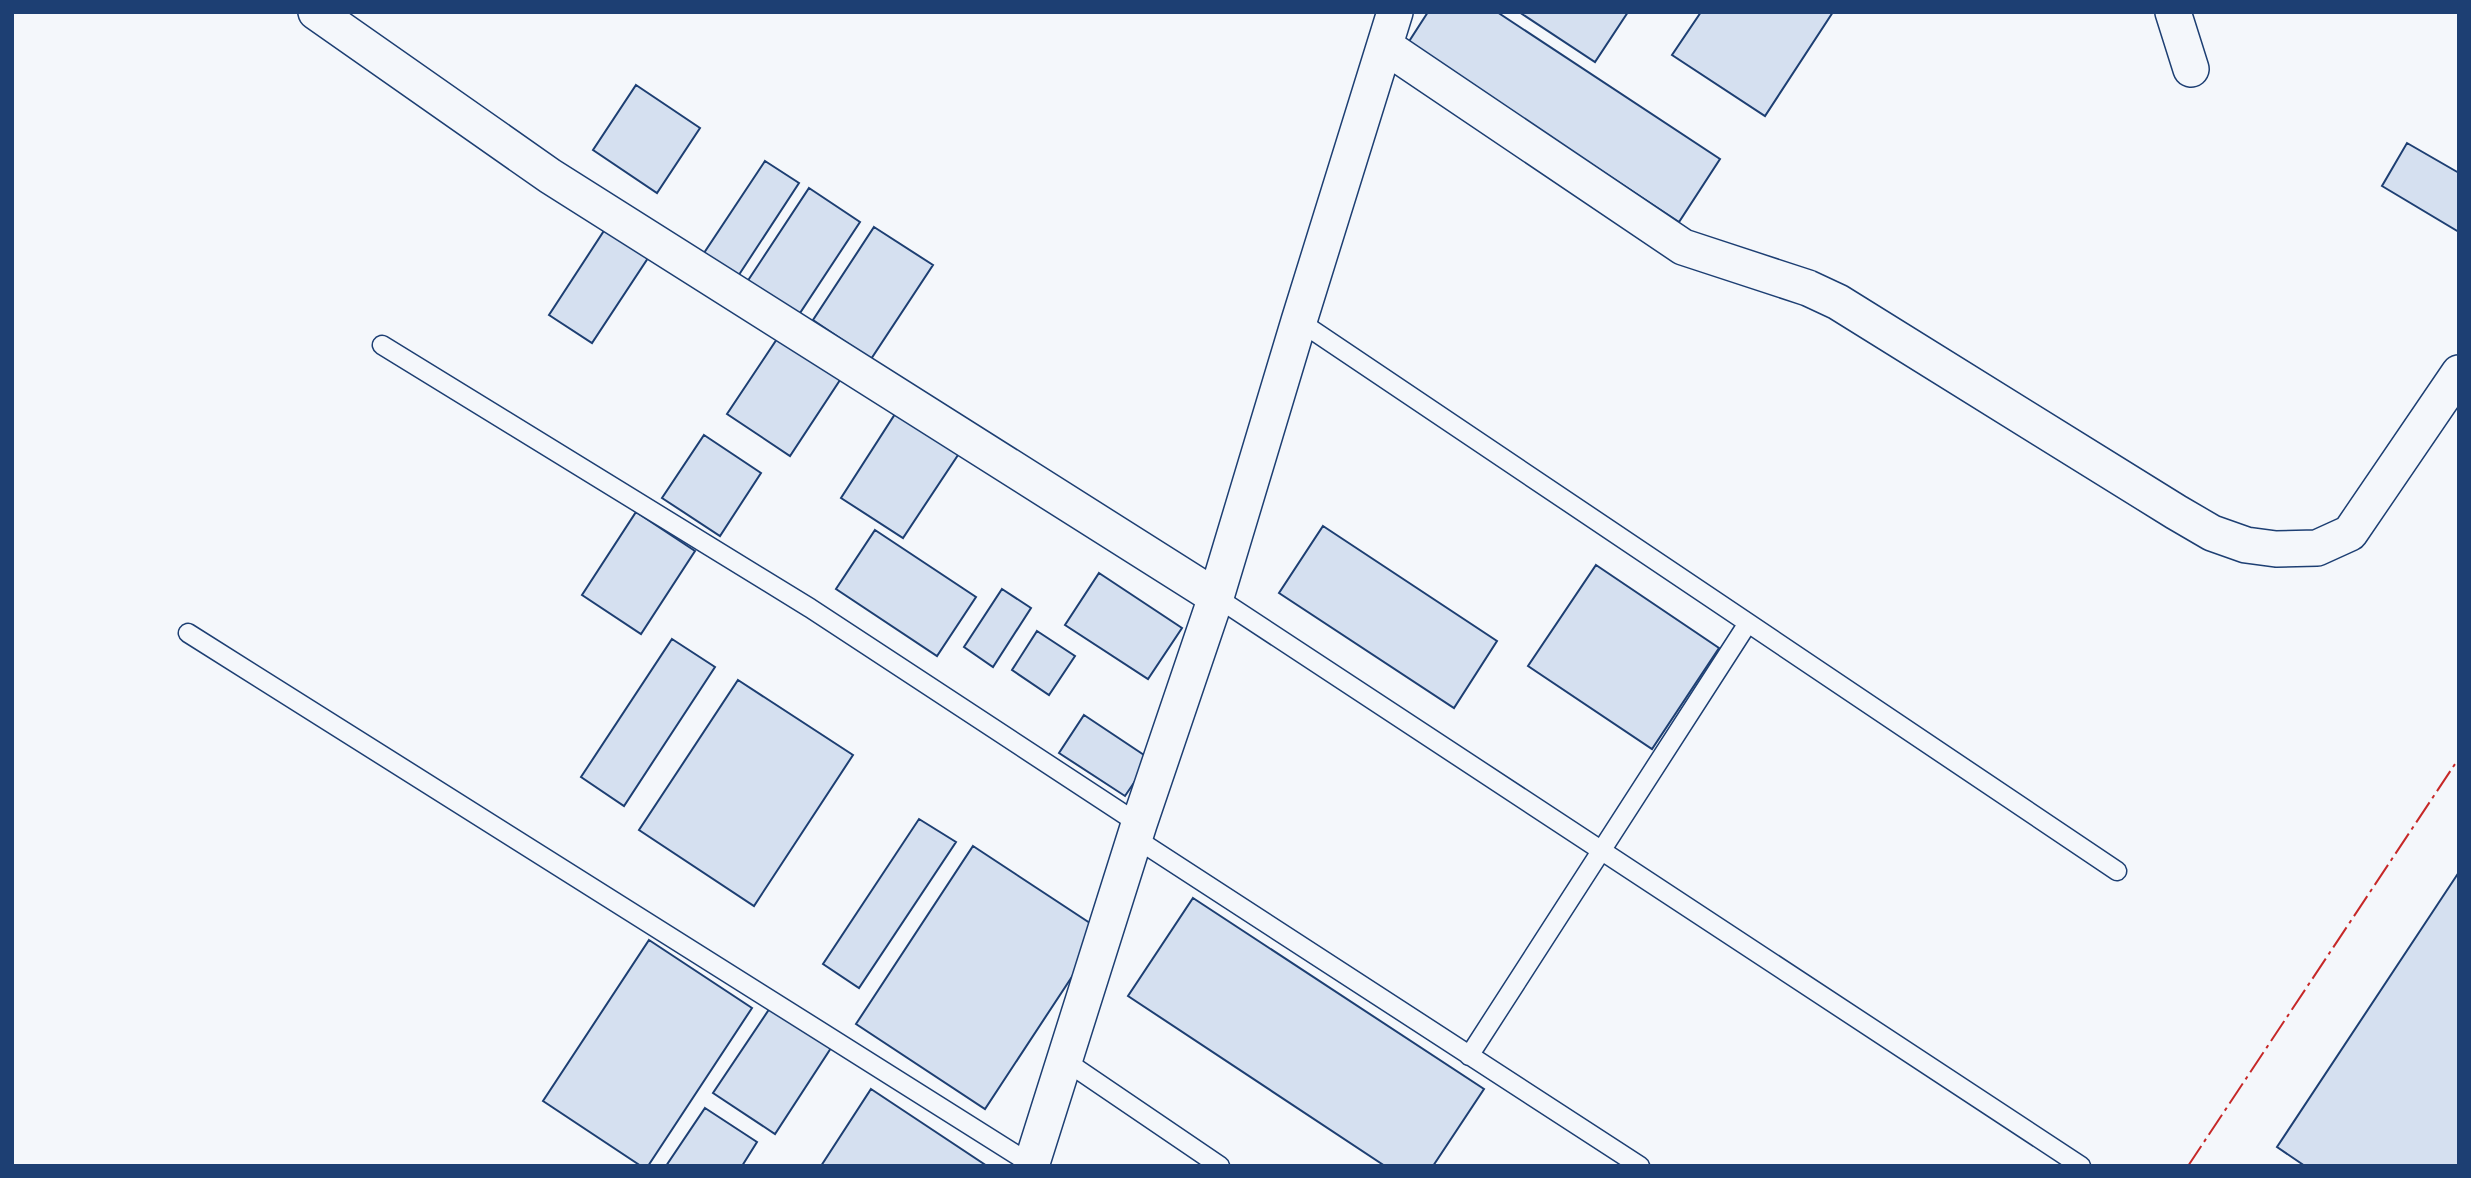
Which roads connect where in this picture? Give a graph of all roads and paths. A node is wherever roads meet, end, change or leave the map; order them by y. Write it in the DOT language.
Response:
graph roads {
  1 [pos="316,12"];
  2 [pos="1395,12"];
  3 [pos="2173,12"];
  4 [pos="1385,46"];
  5 [pos="2191,69"];
  6 [pos="1299,321"];
  7 [pos="382,345"];
  8 [pos="2459,373"];
  9 [pos="1216,597"];
  10 [pos="1748,623"];
  11 [pos="188,633"];
  12 [pos="1137,831"];
  13 [pos="1602,852"];
  14 [pos="2117,872"];
  15 [pos="1469,1056"];
  16 [pos="1064,1060"];
  17 [pos="1031,1165"];
  18 [pos="1220,1166"];
  19 [pos="1640,1166"];
  20 [pos="2081,1166"];
  1 -- 9 [label="street"];
  2 -- 4 [label="street"];
  3 -- 5 [label="street"];
  4 -- 6 [label="street"];
  4 -- 8 [label="street"];
  6 -- 9 [label="street"];
  6 -- 10 [label="lane"];
  7 -- 12 [label="lane"];
  9 -- 12 [label="street"];
  9 -- 13 [label="lane"];
  10 -- 13 [label="lane"];
  10 -- 14 [label="lane"];
  11 -- 17 [label="lane"];
  12 -- 15 [label="lane"];
  12 -- 16 [label="street"];
  13 -- 15 [label="lane"];
  13 -- 20 [label="lane"];
  15 -- 19 [label="lane"];
  16 -- 17 [label="street"];
  16 -- 18 [label="lane"];
}
